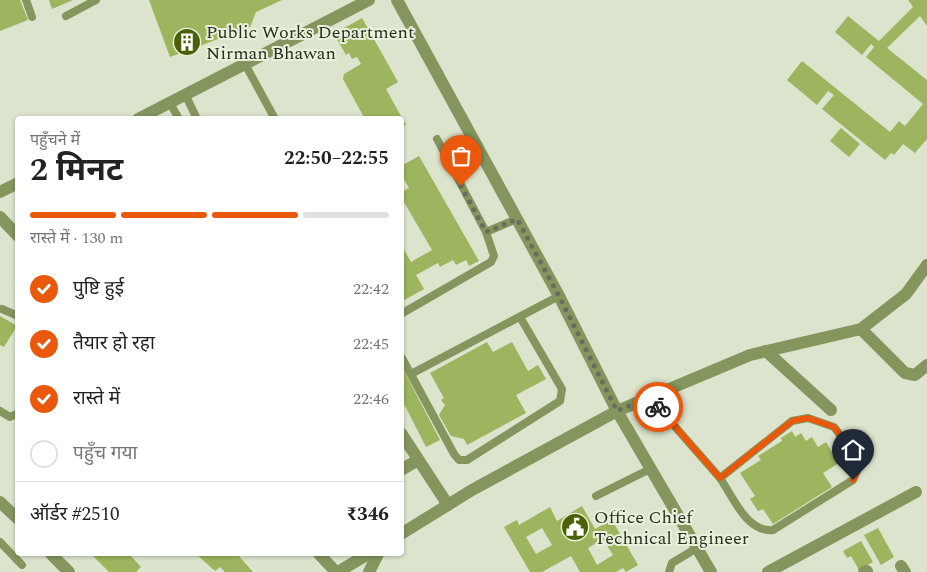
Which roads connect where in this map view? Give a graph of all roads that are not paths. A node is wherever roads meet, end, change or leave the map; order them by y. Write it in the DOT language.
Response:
graph roads {
  1 [pos="26,0"];
  2 [pos="96,0"];
  3 [pos="369,0"];
  4 [pos="397,0"];
  5 [pos="66,16"];
  6 [pos="32,17"];
  7 [pos="245,64"];
  8 [pos="185,94"];
  9 [pos="170,103"];
  10 [pos="144,116"];
  11 [pos="177,116"];
  12 [pos="196,116"];
  13 [pos="273,116"];
  14 [pos="437,139"];
  15 [pos="15,184"];
  16 [pos="0,192"];
  17 [pos="0,217"];
  18 [pos="517,219"];
  19 [pos="486,232"];
  20 [pos="15,233"];
  21 [pos="927,265"];
  22 [pos="559,296"];
  23 [pos="2,309"];
  24 [pos="404,312"];
  25 [pos="15,315"];
  26 [pos="520,318"];
  27 [pos="861,329"];
  28 [pos="766,351"];
  29 [pos="404,361"];
  30 [pos="927,365"];
  31 [pos="412,374"];
  32 [pos="649,397"];
  33 [pos="831,410"];
  34 [pos="0,411"];
  35 [pos="617,411"];
  36 [pos="15,414"];
  37 [pos="404,437"];
  38 [pos="418,460"];
  39 [pos="404,468"];
  40 [pos="650,470"];
  41 [pos="720,478"];
  42 [pos="916,492"];
  43 [pos="596,496"];
  44 [pos="0,502"];
  45 [pos="448,505"];
  46 [pos="15,517"];
  47 [pos="404,532"];
  48 [pos="0,542"];
  49 [pos="697,548"];
  50 [pos="53,556"];
  51 [pos="321,556"];
  52 [pos="365,556"];
  53 [pos="377,556"];
  54 [pos="22,565"];
  55 [pos="69,572"];
  56 [pos="337,572"];
  57 [pos="370,572"];
  58 [pos="669,572"];
  59 [pos="711,572"];
  60 [pos="768,572"];
  1 -- 6 [label="lane"];
  2 -- 5 [label="lane"];
  3 -- 7 [label="street"];
  4 -- 18 [label="street"];
  7 -- 8 [label="street"];
  7 -- 13 [label="lane"];
  8 -- 9 [label="street"];
  8 -- 12 [label="lane"];
  9 -- 10 [label="street"];
  9 -- 11 [label="lane"];
  14 -- 19 [label="lane"];
  15 -- 16 [label="street"];
  17 -- 20 [label="street"];
  18 -- 19 [label="lane"];
  18 -- 22 [label="street"];
  19 -- 24 [label="lane"];
  21 -- 27 [label="street"];
  22 -- 26 [label="lane"];
  22 -- 35 [label="street"];
  23 -- 25 [label="lane"];
  26 -- 31 [label="lane"];
  26 -- 31 [label="lane"];
  27 -- 28 [label="street"];
  27 -- 30 [label="street"];
  28 -- 32 [label="street"];
  28 -- 33 [label="street"];
  29 -- 31 [label="lane"];
  32 -- 35 [label="street"];
  32 -- 41 [label="lane"];
  34 -- 36 [label="lane"];
  35 -- 40 [label="street"];
  35 -- 45 [label="street"];
  37 -- 38 [label="street"];
  38 -- 39 [label="street"];
  38 -- 45 [label="street"];
  40 -- 43 [label="lane"];
  40 -- 49 [label="street"];
  41 -- 41 [label="lane"];
  42 -- 60 [label="street"];
  44 -- 46 [label="street"];
  45 -- 47 [label="street"];
  48 -- 54 [label="lane"];
  49 -- 58 [label="lane"];
  49 -- 59 [label="street"];
  50 -- 55 [label="street"];
  51 -- 56 [label="street"];
  52 -- 56 [label="street"];
  53 -- 57 [label="street"];
}
